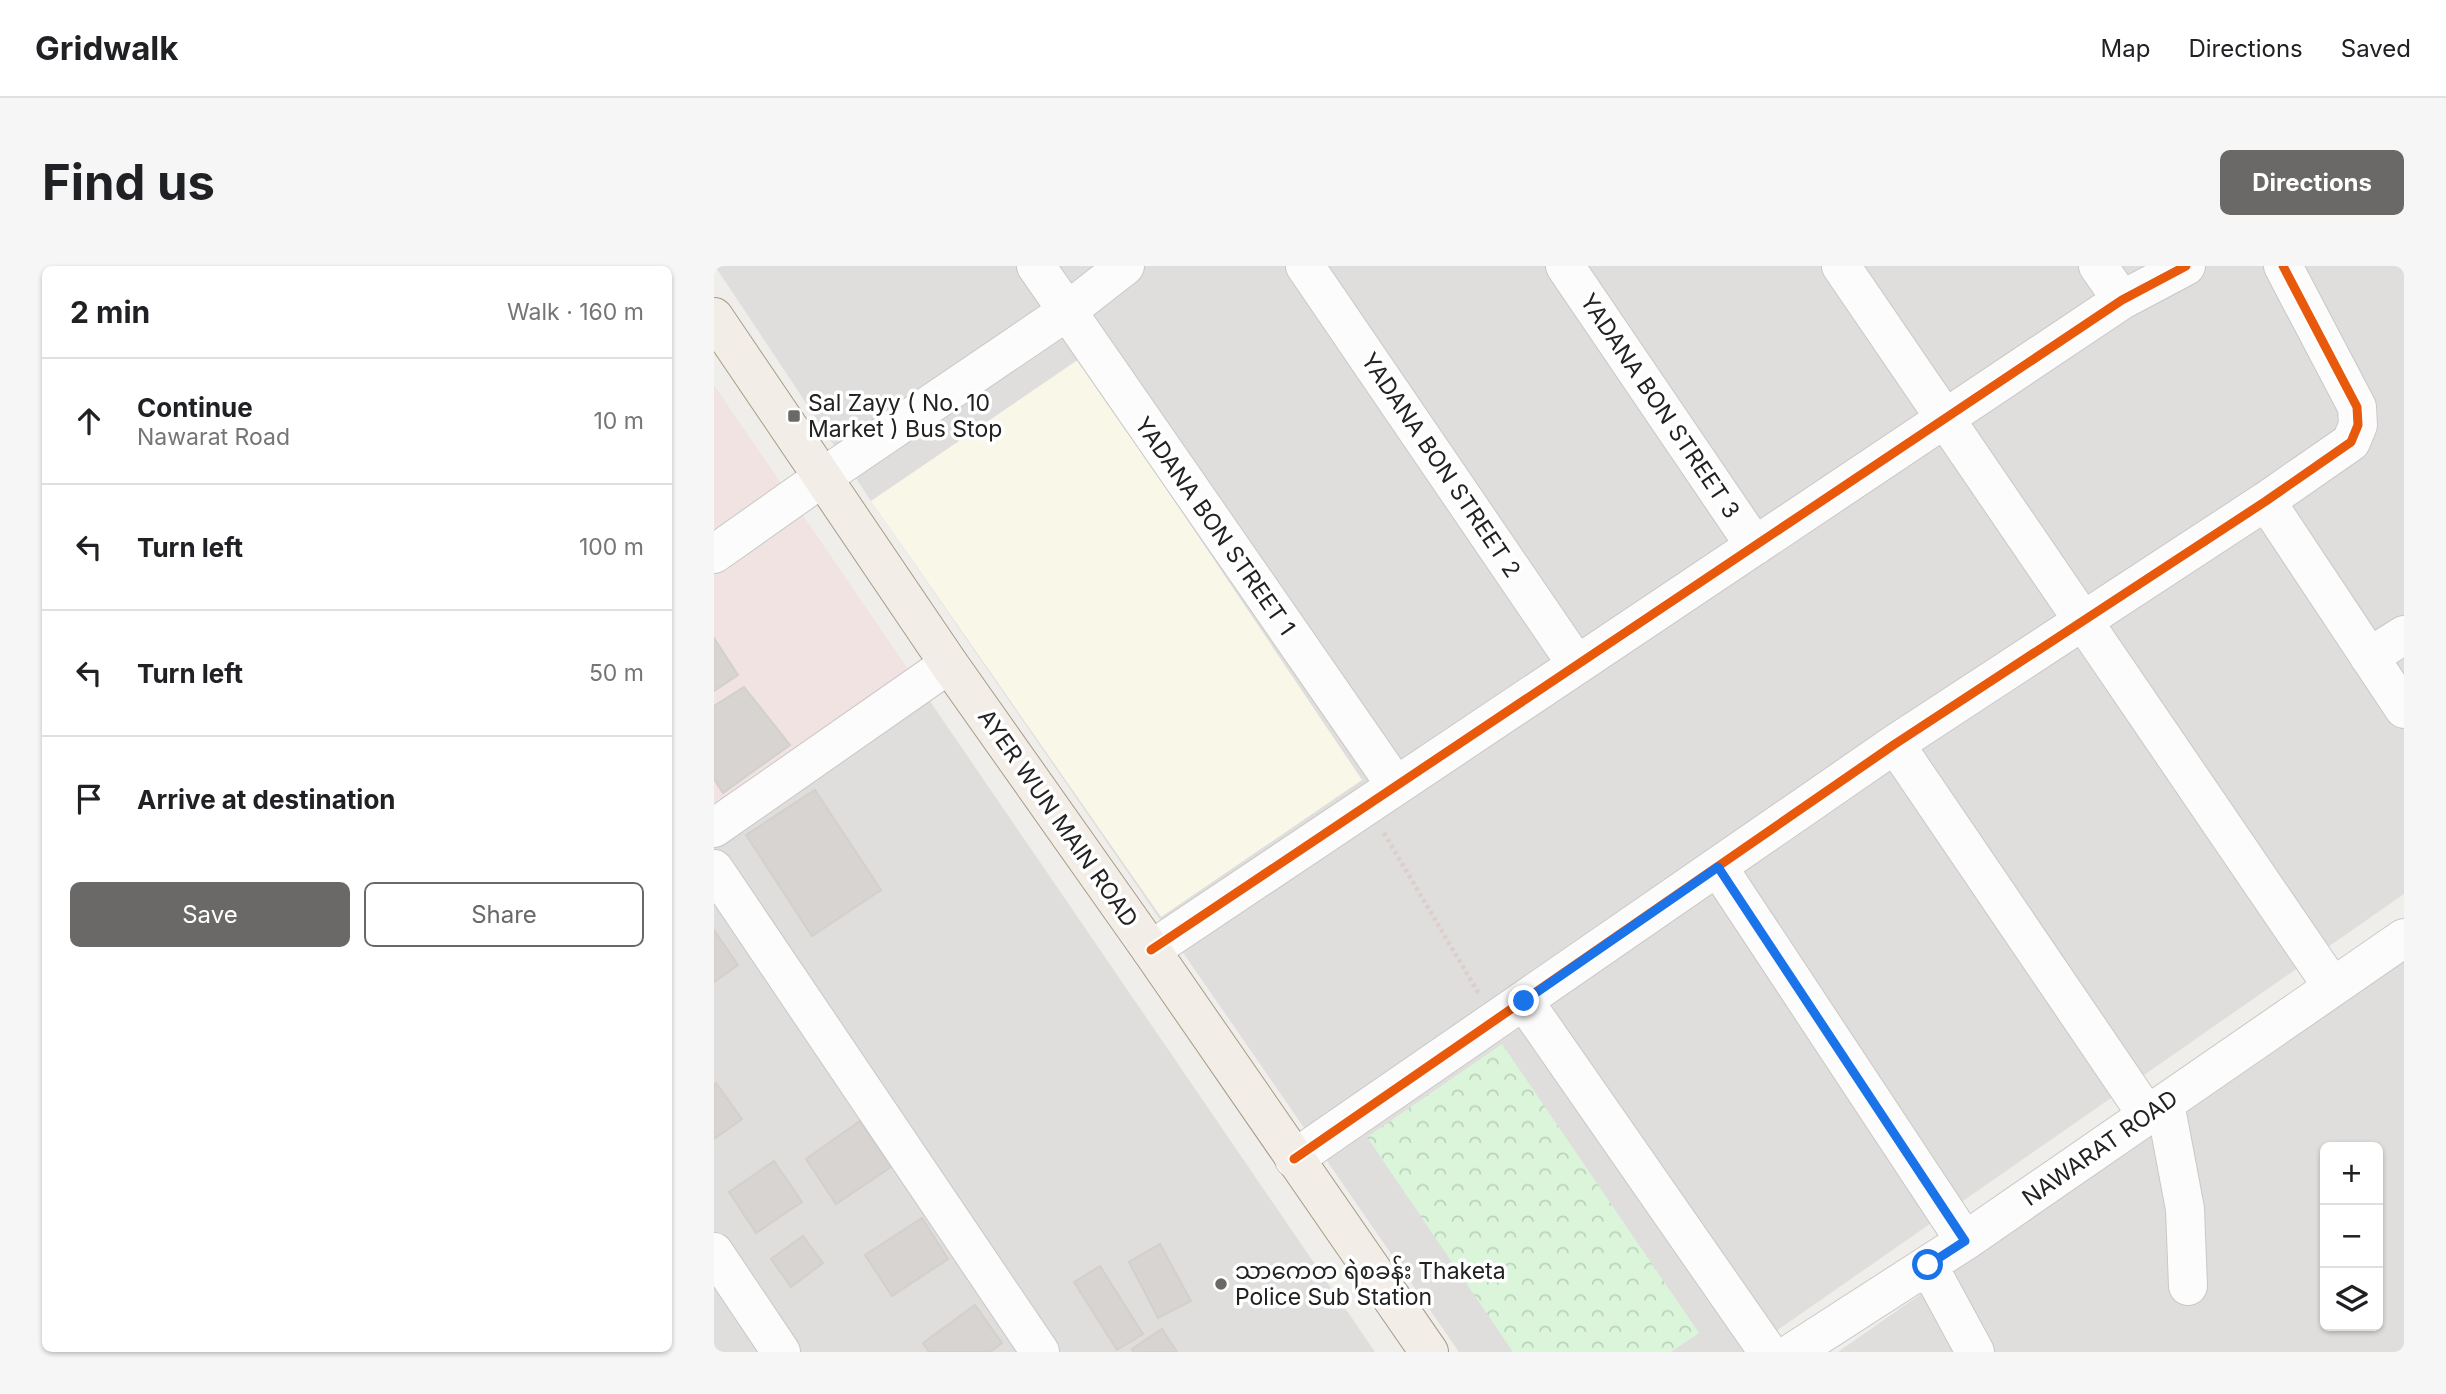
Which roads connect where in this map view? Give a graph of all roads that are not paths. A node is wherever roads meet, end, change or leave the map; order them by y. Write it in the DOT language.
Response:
graph roads {
  1 [pos="1035,266"];
  2 [pos="1125,266"];
  3 [pos="1305,266"];
  4 [pos="1565,266"];
  5 [pos="1841,266"];
  6 [pos="2098,266"];
  7 [pos="2186,266"];
  8 [pos="2283,266"];
  9 [pos="2122,300"];
  10 [pos="1066,312"];
  11 [pos="714,317"];
  12 [pos="1946,417"];
  13 [pos="823,477"];
  14 [pos="2266,501"];
  15 [pos="1755,546"];
  16 [pos="714,554"];
  17 [pos="2082,619"];
  18 [pos="2404,635"];
  19 [pos="2369,657"];
  20 [pos="949,664"];
  21 [pos="1577,665"];
  22 [pos="2404,709"];
  23 [pos="1895,744"];
  24 [pos="1382,795"];
  25 [pos="714,828"];
  26 [pos="1718,867"];
  27 [pos="714,869"];
  28 [pos="2403,943"];
  29 [pos="1151,950"];
  30 [pos="2332,986"];
  31 [pos="1509,1011"];
  32 [pos="2156,1109"];
  33 [pos="1294,1159"];
  34 [pos="1965,1241"];
  35 [pos="714,1252"];
  36 [pos="1928,1265"];
  37 [pos="2188,1286"];
  38 [pos="781,1352"];
  39 [pos="1040,1352"];
  40 [pos="1429,1352"];
  41 [pos="1768,1352"];
  42 [pos="1793,1352"];
  43 [pos="1975,1352"];
  1 -- 10 [label="street, YADANA BON STREET 1"];
  2 -- 10 [label="street"];
  3 -- 21 [label="street, YADANA BON STREET 2"];
  4 -- 15 [label="street, YADANA BON STREET 3"];
  5 -- 12 [label="street"];
  6 -- 9 [label="street"];
  7 -- 9 [label="street"];
  8 -- 14 [label="street"];
  9 -- 12 [label="street"];
  10 -- 13 [label="street"];
  10 -- 24 [label="street, YADANA BON STREET 1"];
  11 -- 13 [label="main road, AYER WUN MAIN ROAD"];
  12 -- 15 [label="street"];
  12 -- 17 [label="street"];
  13 -- 16 [label="street"];
  13 -- 20 [label="main road, AYER WUN MAIN ROAD"];
  14 -- 17 [label="street"];
  14 -- 19 [label="street"];
  15 -- 21 [label="street"];
  17 -- 23 [label="street"];
  17 -- 30 [label="street"];
  18 -- 19 [label="street"];
  19 -- 22 [label="street"];
  20 -- 25 [label="street"];
  20 -- 29 [label="main road, AYER WUN MAIN ROAD"];
  21 -- 24 [label="street"];
  23 -- 26 [label="street"];
  23 -- 32 [label="street"];
  24 -- 29 [label="street"];
  26 -- 31 [label="street"];
  26 -- 34 [label="street"];
  27 -- 39 [label="street"];
  28 -- 30 [label="street, NAWARAT ROAD"];
  29 -- 33 [label="main road, AYER WUN MAIN ROAD"];
  30 -- 32 [label="street, NAWARAT ROAD"];
  31 -- 33 [label="street"];
  31 -- 41 [label="street"];
  32 -- 34 [label="street, NAWARAT ROAD"];
  32 -- 37 [label="street"];
  33 -- 40 [label="main road, AYER WUN MAIN ROAD"];
  34 -- 36 [label="street, NAWARAT ROAD"];
  35 -- 38 [label="street"];
  36 -- 42 [label="street, NAWARAT ROAD"];
  36 -- 43 [label="street"];
}
